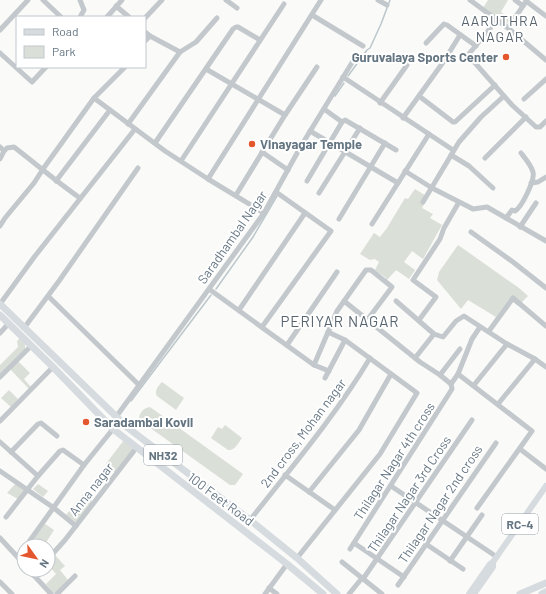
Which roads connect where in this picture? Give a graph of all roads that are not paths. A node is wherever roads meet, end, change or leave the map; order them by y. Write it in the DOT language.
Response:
graph roads {
  1 [pos="28,0"];
  2 [pos="80,0"];
  3 [pos="122,0"];
  4 [pos="162,0"];
  5 [pos="226,0"];
  6 [pos="378,0"];
  7 [pos="470,0"];
  8 [pos="515,0"];
  9 [pos="46,1"];
  10 [pos="319,1"];
  11 [pos="526,2"];
  12 [pos="284,4"];
  13 [pos="387,5"];
  14 [pos="116,6"];
  15 [pos="237,8"];
  16 [pos="312,15"];
  17 [pos="59,16"];
  18 [pos="81,16"];
  19 [pos="108,16"];
  20 [pos="128,16"];
  21 [pos="546,16"];
  22 [pos="146,17"];
  23 [pos="217,18"];
  24 [pos="497,20"];
  25 [pos="508,28"];
  26 [pos="0,30"];
  27 [pos="146,33"];
  28 [pos="460,35"];
  29 [pos="150,36"];
  30 [pos="260,40"];
  31 [pos="146,41"];
  32 [pos="426,43"];
  33 [pos="363,46"];
  34 [pos="476,46"];
  35 [pos="180,52"];
  36 [pos="0,53"];
  37 [pos="546,60"];
  38 [pos="354,61"];
  39 [pos="15,63"];
  40 [pos="407,65"];
  41 [pos="317,67"];
  42 [pos="19,68"];
  43 [pos="45,68"];
  44 [pos="124,68"];
  45 [pos="206,69"];
  46 [pos="343,77"];
  47 [pos="546,79"];
  48 [pos="232,83"];
  49 [pos="495,85"];
  50 [pos="419,96"];
  51 [pos="504,96"];
  52 [pos="94,98"];
  53 [pos="259,99"];
  54 [pos="524,99"];
  55 [pos="380,103"];
  56 [pos="110,110"];
  57 [pos="324,110"];
  58 [pos="285,115"];
  59 [pos="526,117"];
  60 [pos="403,118"];
  61 [pos="546,121"];
  62 [pos="342,122"];
  63 [pos="128,124"];
  64 [pos="360,128"];
  65 [pos="135,129"];
  66 [pos="310,131"];
  67 [pos="429,134"];
  68 [pos="155,143"];
  69 [pos="330,143"];
  70 [pos="385,143"];
  71 [pos="2,149"];
  72 [pos="396,150"];
  73 [pos="262,152"];
  74 [pos="344,152"];
  75 [pos="452,153"];
  76 [pos="521,153"];
  77 [pos="485,158"];
  78 [pos="0,159"];
  79 [pos="181,161"];
  80 [pos="371,167"];
  81 [pos="138,168"];
  82 [pos="43,169"];
  83 [pos="288,170"];
  84 [pos="406,171"];
  85 [pos="546,177"];
  86 [pos="208,179"];
  87 [pos="56,181"];
  88 [pos="306,181"];
  89 [pos="531,182"];
  90 [pos="398,183"];
  91 [pos="432,188"];
  92 [pos="493,188"];
  93 [pos="276,192"];
  94 [pos="319,192"];
  95 [pos="236,195"];
  96 [pos="80,198"];
  97 [pos="423,202"];
  98 [pos="459,202"];
  99 [pos="536,203"];
  100 [pos="264,213"];
  101 [pos="305,213"];
  102 [pos="506,218"];
  103 [pos="339,219"];
  104 [pos="372,224"];
  105 [pos="0,226"];
  106 [pos="520,226"];
  107 [pos="471,232"];
  108 [pos="546,241"];
  109 [pos="337,272"];
  110 [pos="546,288"];
  111 [pos="209,289"];
  112 [pos="48,296"];
  113 [pos="344,301"];
  114 [pos="396,301"];
  115 [pos="0,304"];
  116 [pos="239,310"];
  117 [pos="0,316"];
  118 [pos="368,319"];
  119 [pos="419,320"];
  120 [pos="9,324"];
  121 [pos="546,326"];
  122 [pos="262,327"];
  123 [pos="480,327"];
  124 [pos="24,328"];
  125 [pos="489,331"];
  126 [pos="328,332"];
  127 [pos="0,333"];
  128 [pos="434,334"];
  129 [pos="345,340"];
  130 [pos="507,344"];
  131 [pos="287,345"];
  132 [pos="32,346"];
  133 [pos="460,349"];
  134 [pos="370,358"];
  135 [pos="416,358"];
  136 [pos="535,359"];
  137 [pos="314,365"];
  138 [pos="53,367"];
  139 [pos="546,367"];
  140 [pos="329,371"];
  141 [pos="391,374"];
  142 [pos="458,374"];
  143 [pos="440,375"];
  144 [pos="0,377"];
  145 [pos="325,378"];
  146 [pos="138,385"];
  147 [pos="474,385"];
  148 [pos="451,387"];
  149 [pos="498,404"];
  150 [pos="116,417"];
  151 [pos="472,420"];
  152 [pos="0,421"];
  153 [pos="113,429"];
  154 [pos="57,436"];
  155 [pos="0,442"];
  156 [pos="496,443"];
  157 [pos="137,447"];
  158 [pos="520,449"];
  159 [pos="11,452"];
  160 [pos="84,465"];
  161 [pos="546,469"];
  162 [pos="0,471"];
  163 [pos="286,475"];
  164 [pos="38,476"];
  165 [pos="391,486"];
  166 [pos="546,486"];
  167 [pos="28,490"];
  168 [pos="309,492"];
  169 [pos="416,504"];
  170 [pos="54,508"];
  171 [pos="477,508"];
  172 [pos="335,510"];
  173 [pos="482,515"];
  174 [pos="6,517"];
  175 [pos="250,520"];
  176 [pos="442,521"];
  177 [pos="76,526"];
  178 [pos="0,538"];
  179 [pos="32,538"];
  180 [pos="466,538"];
  181 [pos="354,543"];
  182 [pos="426,544"];
  183 [pos="350,549"];
  184 [pos="56,550"];
  185 [pos="16,554"];
  186 [pos="297,558"];
  187 [pos="378,560"];
  188 [pos="495,560"];
  189 [pos="450,561"];
  190 [pos="342,562"];
  191 [pos="288,564"];
  192 [pos="463,569"];
  193 [pos="75,576"];
  194 [pos="404,577"];
  195 [pos="36,578"];
  196 [pos="363,579"];
  197 [pos="0,582"];
  198 [pos="546,583"];
  199 [pos="398,585"];
  200 [pos="270,588"];
  201 [pos="546,592"];
  202 [pos="12,594"];
  203 [pos="51,594"];
  204 [pos="57,594"];
  205 [pos="265,594"];
  206 [pos="277,594"];
  207 [pos="323,594"];
  208 [pos="337,594"];
  209 [pos="349,594"];
  210 [pos="382,594"];
  211 [pos="469,594"];
  212 [pos="474,594"];
  213 [pos="520,594"];
  214 [pos="542,594"];
  1 -- 26 [label="street"];
  2 -- 18 [label="street"];
  3 -- 14 [label="street"];
  4 -- 22 [label="street"];
  5 -- 15 [label="street"];
  6 -- 13 [label="street"];
  7 -- 24 [label="street"];
  8 -- 11 [label="street"];
  9 -- 17 [label="street"];
  10 -- 16 [label="street"];
  11 -- 21 [label="street"];
  11 -- 25 [label="street"];
  12 -- 30 [label="street"];
  14 -- 19 [label="street"];
  14 -- 20 [label="street"];
  16 -- 33 [label="street"];
  16 -- 53 [label="street"];
  23 -- 35 [label="street"];
  24 -- 25 [label="street"];
  24 -- 34 [label="street"];
  25 -- 37 [label="street"];
  27 -- 29 [label="street"];
  28 -- 32 [label="street"];
  28 -- 34 [label="street"];
  28 -- 50 [label="street"];
  29 -- 31 [label="street"];
  29 -- 35 [label="street"];
  30 -- 45 [label="street"];
  30 -- 48 [label="street"];
  34 -- 49 [label="street"];
  35 -- 63 [label="street"];
  36 -- 39 [label="street"];
  38 -- 46 [label="street, Saradhambal Nagar"];
  40 -- 55 [label="street"];
  41 -- 58 [label="street"];
  42 -- 43 [label="street"];
  44 -- 52 [label="street"];
  45 -- 48 [label="street"];
  45 -- 68 [label="street"];
  46 -- 55 [label="street"];
  46 -- 57 [label="street, Saradhambal Nagar"];
  47 -- 54 [label="street"];
  48 -- 53 [label="street"];
  48 -- 79 [label="street"];
  49 -- 50 [label="street"];
  49 -- 51 [label="street"];
  50 -- 60 [label="street"];
  51 -- 59 [label="street"];
  51 -- 75 [label="street"];
  52 -- 56 [label="street"];
  52 -- 82 [label="street"];
  53 -- 58 [label="street"];
  53 -- 86 [label="street"];
  55 -- 60 [label="street"];
  56 -- 63 [label="street"];
  56 -- 87 [label="street"];
  57 -- 62 [label="street"];
  57 -- 66 [label="street, Saradhambal Nagar"];
  58 -- 73 [label="street"];
  59 -- 61 [label="street"];
  59 -- 77 [label="street"];
  60 -- 67 [label="street"];
  62 -- 64 [label="street"];
  62 -- 69 [label="street"];
  63 -- 65 [label="street"];
  64 -- 70 [label="street"];
  64 -- 74 [label="street"];
  65 -- 68 [label="street"];
  65 -- 96 [label="street"];
  66 -- 69 [label="street"];
  66 -- 83 [label="street, Saradhambal Nagar"];
  67 -- 75 [label="street"];
  67 -- 84 [label="street"];
  68 -- 79 [label="street"];
  69 -- 74 [label="street"];
  69 -- 88 [label="street"];
  70 -- 72 [label="street"];
  70 -- 80 [label="street"];
  71 -- 78 [label="street"];
  71 -- 82 [label="street"];
  73 -- 83 [label="street"];
  73 -- 95 [label="street"];
  74 -- 80 [label="street"];
  74 -- 94 [label="street"];
  75 -- 91 [label="street"];
  75 -- 92 [label="street"];
  76 -- 89 [label="street"];
  79 -- 86 [label="street"];
  80 -- 90 [label="street"];
  80 -- 103 [label="street"];
  81 -- 112 [label="street"];
  82 -- 87 [label="street"];
  82 -- 105 [label="street"];
  83 -- 93 [label="street, Saradhambal Nagar"];
  84 -- 90 [label="street"];
  84 -- 91 [label="street"];
  85 -- 89 [label="street"];
  86 -- 95 [label="street"];
  87 -- 96 [label="street"];
  89 -- 102 [label="street"];
  90 -- 104 [label="street"];
  91 -- 97 [label="street"];
  91 -- 98 [label="street"];
  93 -- 100 [label="street, Saradhambal Nagar"];
  93 -- 101 [label="street"];
  95 -- 100 [label="street"];
  96 -- 115 [label="street"];
  98 -- 102 [label="street"];
  98 -- 119 [label="street"];
  99 -- 106 [label="street"];
  100 -- 111 [label="street, Saradhambal Nagar"];
  101 -- 116 [label="street"];
  101 -- 122 [label="street"];
  102 -- 106 [label="street"];
  106 -- 108 [label="street"];
  107 -- 110 [label="street"];
  109 -- 131 [label="street"];
  111 -- 116 [label="street"];
  111 -- 146 [label="street, Saradhambal Nagar"];
  112 -- 124 [label="street"];
  112 -- 146 [label="street"];
  113 -- 118 [label="street"];
  113 -- 118 [label="street"];
  113 -- 126 [label="street"];
  114 -- 119 [label="street"];
  115 -- 124 [label="highway, 100 Feet Road / NH32"];
  116 -- 122 [label="street"];
  117 -- 120 [label="highway, 100 Feet Road / NH32"];
  118 -- 135 [label="street"];
  119 -- 128 [label="street"];
  120 -- 127 [label="street"];
  120 -- 132 [label="highway, 100 Feet Road / NH32"];
  121 -- 125 [label="street"];
  122 -- 131 [label="street"];
  123 -- 125 [label="street"];
  123 -- 128 [label="street"];
  123 -- 142 [label="street, Thilagar Nagar 4th cross"];
  124 -- 150 [label="highway, 100 Feet Road / NH32"];
  125 -- 130 [label="street"];
  126 -- 129 [label="street"];
  126 -- 137 [label="street"];
  128 -- 135 [label="street"];
  129 -- 134 [label="street"];
  129 -- 140 [label="street"];
  130 -- 136 [label="street"];
  130 -- 147 [label="street"];
  131 -- 137 [label="street"];
  132 -- 138 [label="highway, 100 Feet Road / NH32"];
  132 -- 144 [label="street"];
  133 -- 143 [label="street"];
  134 -- 141 [label="street"];
  134 -- 163 [label="street, 2nd cross, Mohan nagar"];
  135 -- 143 [label="street"];
  136 -- 139 [label="street"];
  136 -- 149 [label="street"];
  137 -- 140 [label="street"];
  138 -- 152 [label="street"];
  138 -- 153 [label="highway, 100 Feet Road / NH32"];
  140 -- 145 [label="street"];
  141 -- 168 [label="street"];
  141 -- 172 [label="street"];
  142 -- 147 [label="street"];
  142 -- 148 [label="street, Thilagar Nagar 4th cross"];
  143 -- 148 [label="street"];
  146 -- 150 [label="street, Saradhambal Nagar"];
  147 -- 149 [label="street"];
  148 -- 165 [label="street, Thilagar Nagar 4th cross"];
  149 -- 158 [label="street"];
  150 -- 153 [label="street"];
  150 -- 175 [label="highway, 100 Feet Road / NH32"];
  151 -- 169 [label="street, Thilagar Nagar 3rd Cross"];
  153 -- 157 [label="highway, 100 Feet Road / NH32"];
  153 -- 160 [label="street"];
  154 -- 159 [label="street"];
  155 -- 159 [label="street"];
  156 -- 176 [label="street, Thilagar Nagar 2nd cross"];
  157 -- 177 [label="street, Anna nagar"];
  157 -- 191 [label="highway, 100 Feet Road / NH32"];
  158 -- 161 [label="street"];
  158 -- 171 [label="street"];
  159 -- 164 [label="street"];
  160 -- 164 [label="street"];
  160 -- 170 [label="street"];
  162 -- 167 [label="street, Anna nagar"];
  163 -- 168 [label="street"];
  163 -- 175 [label="street, 2nd cross, Mohan nagar"];
  164 -- 167 [label="street"];
  165 -- 169 [label="street"];
  165 -- 181 [label="street, Thilagar Nagar 4th cross"];
  166 -- 188 [label="main road, RC-4"];
  167 -- 170 [label="street, Anna nagar"];
  167 -- 174 [label="street"];
  168 -- 172 [label="street"];
  169 -- 176 [label="street"];
  169 -- 187 [label="street, Thilagar Nagar 3rd Cross"];
  170 -- 177 [label="street, Anna nagar"];
  170 -- 179 [label="street"];
  172 -- 186 [label="street"];
  173 -- 180 [label="street"];
  175 -- 186 [label="highway, 100 Feet Road / NH32"];
  176 -- 180 [label="street"];
  176 -- 182 [label="street, Thilagar Nagar 2nd cross"];
  177 -- 184 [label="street"];
  178 -- 185 [label="street"];
  180 -- 188 [label="street"];
  180 -- 189 [label="street"];
  181 -- 183 [label="street, Thilagar Nagar 4th cross"];
  181 -- 187 [label="street"];
  182 -- 189 [label="street"];
  182 -- 194 [label="street, Thilagar Nagar 2nd cross"];
  186 -- 208 [label="highway, 100 Feet Road / NH32"];
  187 -- 194 [label="street"];
  187 -- 196 [label="street, Thilagar Nagar 3rd Cross"];
  188 -- 211 [label="main road, RC-4"];
  188 -- 212 [label="main road, RC-4"];
  189 -- 192 [label="street"];
  190 -- 196 [label="street"];
  191 -- 200 [label="street"];
  191 -- 207 [label="highway, 100 Feet Road / NH32"];
  193 -- 204 [label="street"];
  194 -- 199 [label="street, Thilagar Nagar 2nd cross"];
  195 -- 203 [label="street"];
  196 -- 209 [label="street, Thilagar Nagar 3rd Cross"];
  196 -- 210 [label="street"];
  197 -- 202 [label="street"];
  198 -- 213 [label="highway"];
  200 -- 205 [label="street"];
  200 -- 206 [label="street"];
  201 -- 214 [label="highway"];
}
